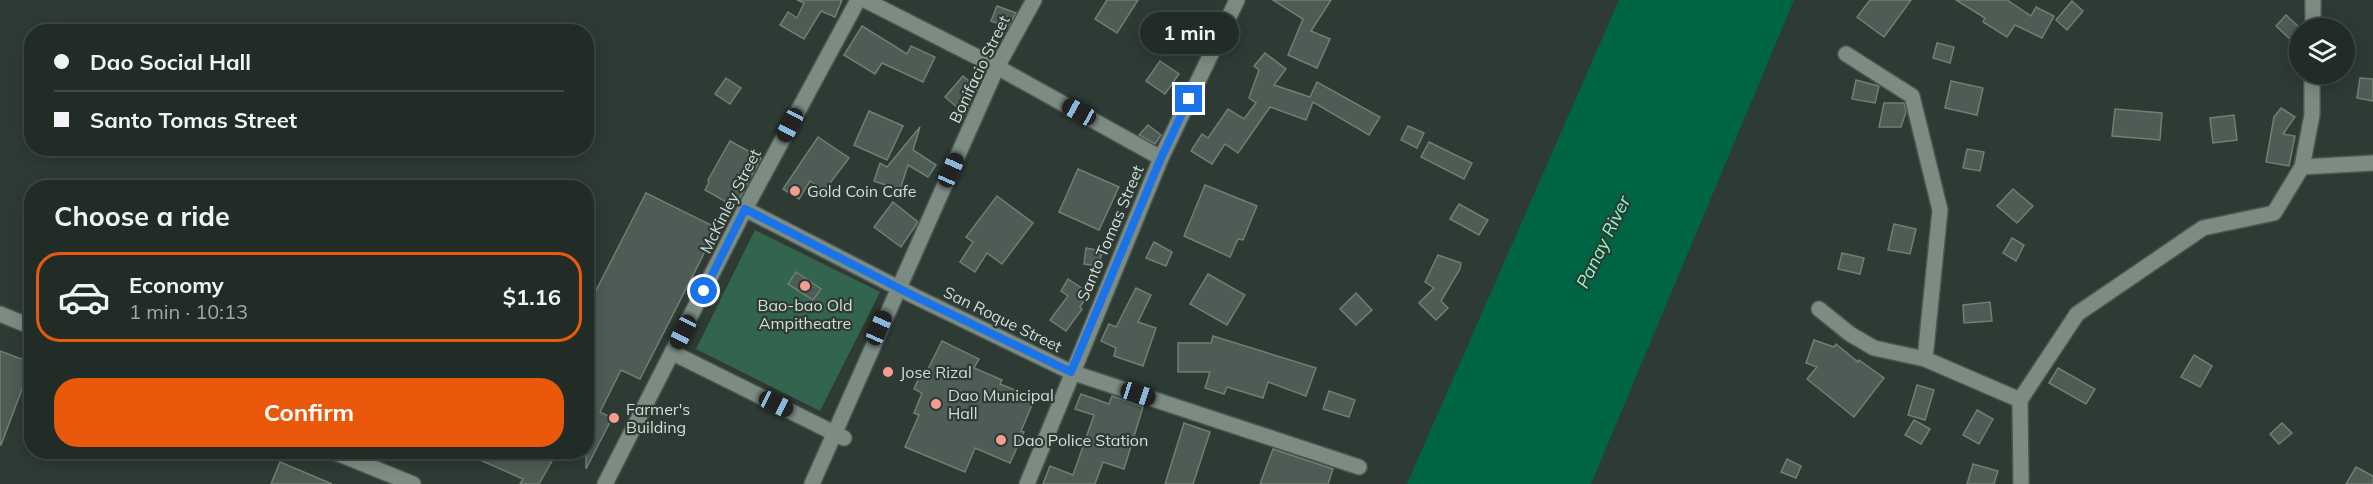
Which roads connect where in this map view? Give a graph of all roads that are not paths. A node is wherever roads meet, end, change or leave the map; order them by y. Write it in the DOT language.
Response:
graph roads {
  1 [pos="858,0"];
  2 [pos="865,0"];
  3 [pos="1034,0"];
  4 [pos="1237,0"];
  5 [pos="2313,0"];
  6 [pos="2313,18"];
  7 [pos="1846,54"];
  8 [pos="997,67"];
  9 [pos="2312,84"];
  10 [pos="1161,158"];
  11 [pos="2373,163"];
  12 [pos="2302,167"];
  13 [pos="745,209"];
  14 [pos="898,286"];
  15 [pos="1819,309"];
  16 [pos="0,314"];
  17 [pos="24,324"];
  18 [pos="673,353"];
  19 [pos="1925,358"];
  20 [pos="1071,372"];
  21 [pos="2020,400"];
  22 [pos="839,435"];
  23 [pos="351,459"];
  24 [pos="1359,467"];
  25 [pos="413,484"];
  26 [pos="605,484"];
  27 [pos="812,484"];
  28 [pos="1027,484"];
  29 [pos="2021,484"];
  1 -- 13 [label="street, McKinley Street"];
  2 -- 8 [label="street"];
  3 -- 8 [label="street, Bonifacio Street"];
  4 -- 10 [label="street, Santo Tomas Street"];
  5 -- 6 [label="street"];
  7 -- 19 [label="street"];
  8 -- 10 [label="street"];
  8 -- 14 [label="street, Bonifacio Street"];
  9 -- 12 [label="street"];
  10 -- 20 [label="street, Santo Tomas Street"];
  11 -- 12 [label="street"];
  12 -- 21 [label="street"];
  13 -- 14 [label="street, San Roque Street"];
  13 -- 18 [label="street, McKinley Street"];
  14 -- 20 [label="street, San Roque Street"];
  14 -- 22 [label="street, Bonifacio Street"];
  15 -- 19 [label="street"];
  16 -- 17 [label="street"];
  18 -- 22 [label="street"];
  18 -- 26 [label="street, McKinley Street"];
  19 -- 21 [label="street"];
  20 -- 24 [label="street, San Roque Street"];
  20 -- 28 [label="street, Santo Tomas Street"];
  21 -- 29 [label="street"];
  22 -- 27 [label="street, Bonifacio Street"];
  23 -- 25 [label="street"];
}
